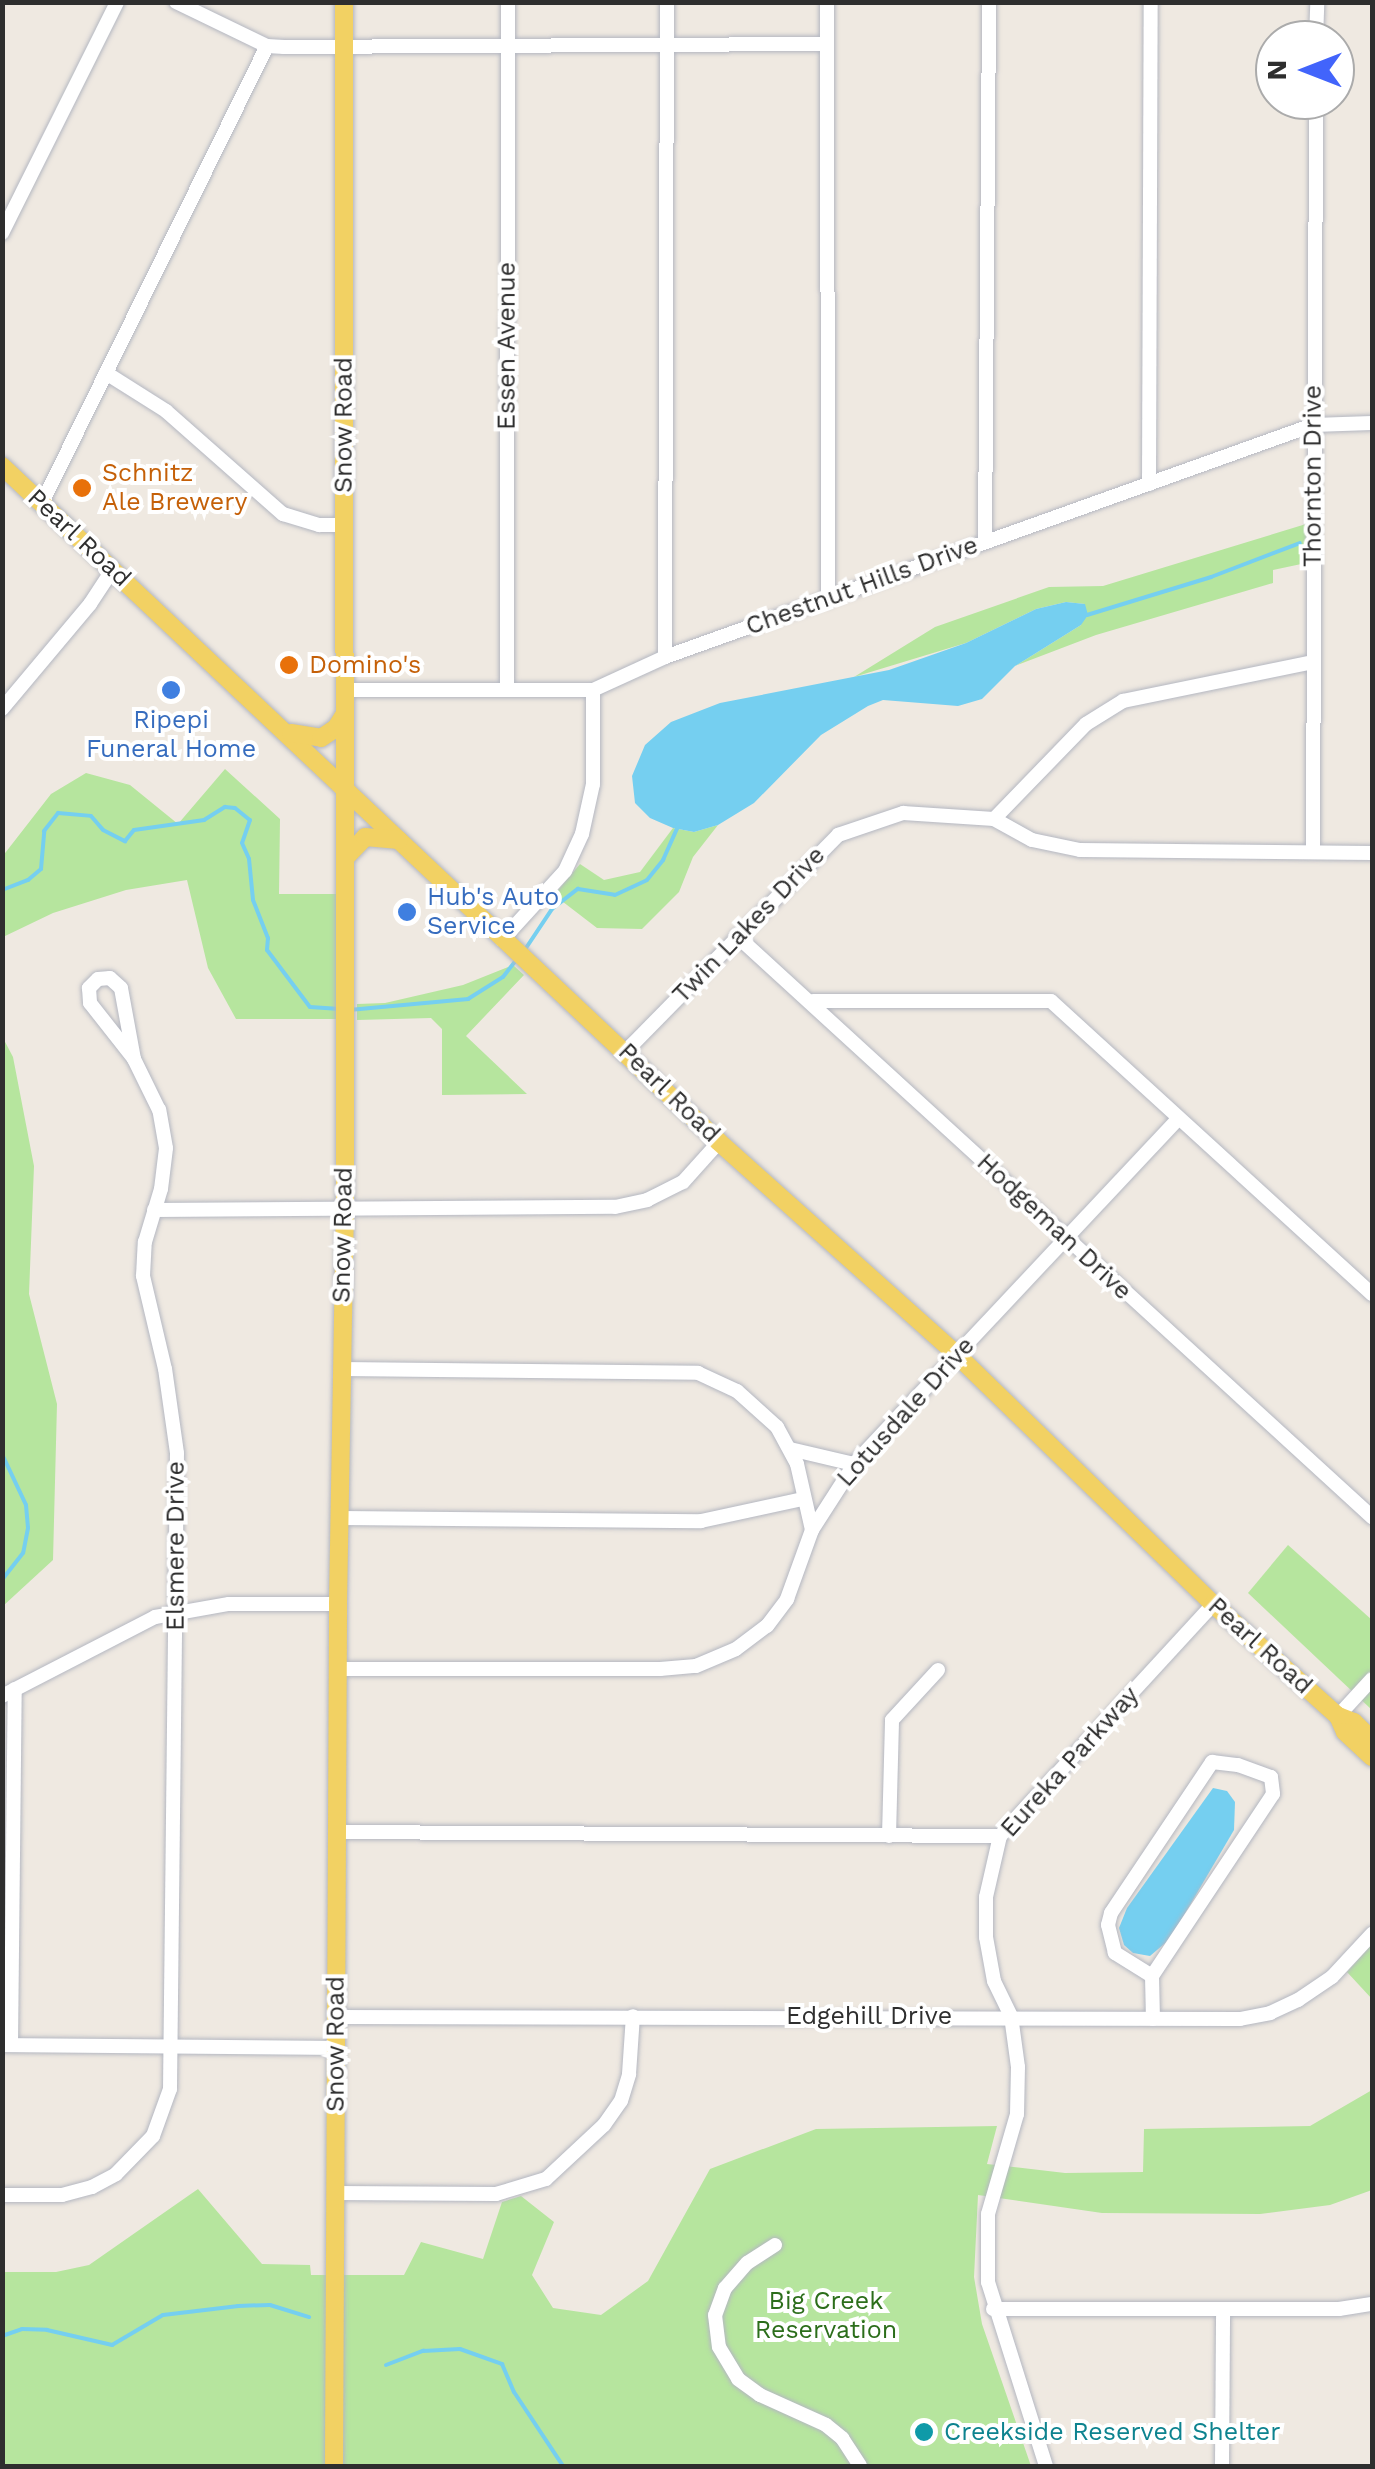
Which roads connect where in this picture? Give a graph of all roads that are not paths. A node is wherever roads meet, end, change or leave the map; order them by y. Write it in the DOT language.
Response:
graph roads {
  1 [pos="116,2"];
  2 [pos="176,2"];
  3 [pos="344,2"];
  4 [pos="508,2"];
  5 [pos="667,2"];
  6 [pos="827,2"];
  7 [pos="988,2"];
  8 [pos="1151,2"];
  9 [pos="508,43"];
  10 [pos="667,44"];
  11 [pos="827,44"];
  12 [pos="344,45"];
  13 [pos="267,46"];
  14 [pos="1316,120"];
  15 [pos="2,233"];
  16 [pos="106,374"];
  17 [pos="1372,423"];
  18 [pos="1313,425"];
  19 [pos="2,466"];
  20 [pos="1149,484"];
  21 [pos="42,504"];
  22 [pos="344,525"];
  23 [pos="985,540"];
  24 [pos="113,569"];
  25 [pos="828,600"];
  26 [pos="665,658"];
  27 [pos="1313,662"];
  28 [pos="344,690"];
  29 [pos="507,690"];
  30 [pos="593,690"];
  31 [pos="2,709"];
  32 [pos="344,714"];
  33 [pos="288,732"];
  34 [pos="345,784"];
  35 [pos="994,818"];
  36 [pos="404,842"];
  37 [pos="1313,851"];
  38 [pos="1372,853"];
  39 [pos="345,858"];
  40 [pos="737,936"];
  41 [pos="515,951"];
  42 [pos="813,1001"];
  43 [pos="626,1051"];
  44 [pos="134,1059"];
  45 [pos="1177,1120"];
  46 [pos="719,1142"];
  47 [pos="345,1207"];
  48 [pos="154,1210"];
  49 [pos="1065,1239"];
  50 [pos="1372,1294"];
  51 [pos="957,1355"];
  52 [pos="341,1370"];
  53 [pos="790,1448"];
  54 [pos="854,1464"];
  55 [pos="803,1499"];
  56 [pos="1372,1516"];
  57 [pos="341,1518"];
  58 [pos="812,1530"];
  59 [pos="338,1604"];
  60 [pos="1213,1604"];
  61 [pos="176,1612"];
  62 [pos="338,1670"];
  63 [pos="938,1670"];
  64 [pos="1372,1679"];
  65 [pos="9,1692"];
  66 [pos="1338,1716"];
  67 [pos="1372,1740"];
  68 [pos="1372,1757"];
  69 [pos="338,1832"];
  70 [pos="888,1836"];
  71 [pos="1000,1836"];
  72 [pos="1372,1934"];
  73 [pos="1152,1976"];
  74 [pos="336,2016"];
  75 [pos="633,2016"];
  76 [pos="1011,2016"];
  77 [pos="1153,2019"];
  78 [pos="7,2045"];
  79 [pos="173,2046"];
  80 [pos="336,2048"];
  81 [pos="2,2194"];
  82 [pos="336,2194"];
  83 [pos="776,2245"];
  84 [pos="1372,2304"];
  85 [pos="993,2309"];
  86 [pos="1224,2309"];
  87 [pos="334,2466"];
  88 [pos="860,2466"];
  89 [pos="1046,2466"];
  90 [pos="1222,2466"];
  1 -- 15 [label="street"];
  2 -- 13 [label="street"];
  3 -- 12 [label="main road, Snow Road"];
  4 -- 9 [label="street, Essen Avenue"];
  5 -- 10 [label="street"];
  6 -- 11 [label="street"];
  7 -- 23 [label="street"];
  8 -- 20 [label="street"];
  9 -- 10 [label="street"];
  9 -- 12 [label="street"];
  9 -- 29 [label="street, Essen Avenue"];
  10 -- 11 [label="street"];
  10 -- 26 [label="street"];
  11 -- 25 [label="street"];
  12 -- 13 [label="street"];
  12 -- 22 [label="main road, Snow Road"];
  13 -- 16 [label="street"];
  14 -- 18 [label="street, Thornton Drive"];
  16 -- 21 [label="street"];
  16 -- 22 [label="street"];
  17 -- 18 [label="street, Chestnut Hills Drive"];
  18 -- 20 [label="street, Chestnut Hills Drive"];
  18 -- 27 [label="street, Thornton Drive"];
  19 -- 21 [label="main road, Pearl Road"];
  20 -- 23 [label="street, Chestnut Hills Drive"];
  21 -- 24 [label="main road, Pearl Road"];
  22 -- 28 [label="main road, Snow Road"];
  23 -- 25 [label="street, Chestnut Hills Drive"];
  24 -- 31 [label="street"];
  24 -- 33 [label="main road, Pearl Road"];
  25 -- 26 [label="street, Chestnut Hills Drive"];
  26 -- 30 [label="street, Chestnut Hills Drive"];
  27 -- 35 [label="street"];
  27 -- 37 [label="street, Thornton Drive"];
  28 -- 29 [label="street, Chestnut Hills Drive"];
  28 -- 32 [label="main road, Snow Road"];
  29 -- 30 [label="street, Chestnut Hills Drive"];
  30 -- 41 [label="street"];
  32 -- 33 [label="main road"];
  32 -- 34 [label="main road, Snow Road"];
  33 -- 34 [label="main road, Pearl Road"];
  34 -- 36 [label="main road, Pearl Road"];
  34 -- 39 [label="main road, Snow Road"];
  35 -- 37 [label="street"];
  35 -- 40 [label="street, Twin Lakes Drive"];
  36 -- 39 [label="main road"];
  36 -- 41 [label="main road, Pearl Road"];
  37 -- 38 [label="street"];
  39 -- 47 [label="main road, Snow Road"];
  40 -- 42 [label="street, Hodgeman Drive"];
  40 -- 43 [label="street, Twin Lakes Drive"];
  41 -- 43 [label="main road, Pearl Road"];
  42 -- 45 [label="street"];
  42 -- 49 [label="street, Hodgeman Drive"];
  43 -- 46 [label="main road, Pearl Road"];
  44 -- 44 [label="street, Elsmere Drive"];
  44 -- 48 [label="street, Elsmere Drive"];
  45 -- 49 [label="street, Lotusdale Drive"];
  45 -- 50 [label="street"];
  46 -- 47 [label="street"];
  46 -- 51 [label="main road, Pearl Road"];
  47 -- 48 [label="street"];
  47 -- 52 [label="main road, Snow Road"];
  48 -- 61 [label="street, Elsmere Drive"];
  49 -- 51 [label="street, Lotusdale Drive"];
  49 -- 56 [label="street, Hodgeman Drive"];
  51 -- 54 [label="street, Lotusdale Drive"];
  51 -- 60 [label="main road, Pearl Road"];
  52 -- 53 [label="street"];
  52 -- 57 [label="main road, Snow Road"];
  53 -- 54 [label="street"];
  53 -- 55 [label="street"];
  54 -- 58 [label="street, Lotusdale Drive"];
  55 -- 57 [label="street"];
  55 -- 58 [label="street"];
  57 -- 59 [label="main road, Snow Road"];
  58 -- 62 [label="street, Lotusdale Drive"];
  59 -- 61 [label="street"];
  59 -- 62 [label="main road, Snow Road"];
  60 -- 66 [label="main road, Pearl Road"];
  60 -- 71 [label="street, Eureka Parkway"];
  61 -- 65 [label="street"];
  61 -- 79 [label="street, Elsmere Drive"];
  62 -- 69 [label="main road, Snow Road"];
  63 -- 70 [label="street"];
  64 -- 66 [label="street"];
  65 -- 78 [label="street"];
  66 -- 67 [label="main road, Pearl Road"];
  66 -- 68 [label="main road, Pearl Road"];
  69 -- 70 [label="street"];
  69 -- 74 [label="main road, Snow Road"];
  70 -- 71 [label="street"];
  71 -- 76 [label="street, Eureka Parkway"];
  72 -- 77 [label="street, Edgehill Drive"];
  73 -- 73 [label="street"];
  73 -- 77 [label="street"];
  74 -- 75 [label="street, Edgehill Drive"];
  74 -- 80 [label="main road, Snow Road"];
  75 -- 76 [label="street, Edgehill Drive"];
  75 -- 82 [label="street"];
  76 -- 77 [label="street, Edgehill Drive"];
  76 -- 85 [label="street, Eureka Parkway"];
  78 -- 79 [label="street"];
  79 -- 80 [label="street"];
  79 -- 81 [label="street, Elsmere Drive"];
  80 -- 82 [label="main road, Snow Road"];
  82 -- 87 [label="main road, Snow Road"];
  83 -- 88 [label="street"];
  84 -- 86 [label="street"];
  85 -- 86 [label="street"];
  85 -- 89 [label="street, Eureka Parkway"];
  86 -- 90 [label="street"];
}
